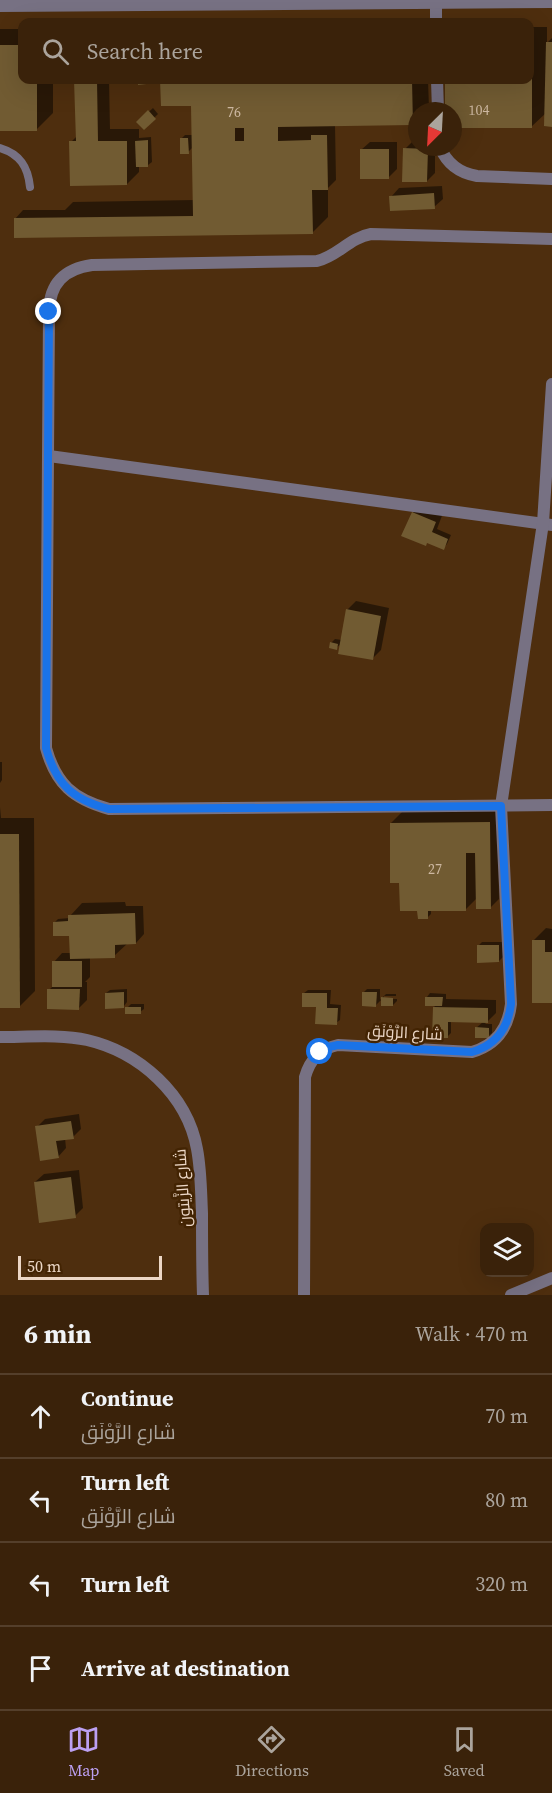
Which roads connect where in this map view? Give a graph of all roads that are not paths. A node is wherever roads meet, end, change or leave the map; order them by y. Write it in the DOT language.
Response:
graph roads {
  1 [pos="552,2"];
  2 [pos="436,3"];
  3 [pos="0,6"];
  4 [pos="436,18"];
  5 [pos="437,84"];
  6 [pos="438,102"];
  7 [pos="0,148"];
  8 [pos="444,156"];
  9 [pos="552,179"];
  10 [pos="30,187"];
  11 [pos="552,239"];
  12 [pos="552,384"];
  13 [pos="49,456"];
  14 [pos="547,524"];
  15 [pos="501,806"];
  16 [pos="552,806"];
  17 [pos="0,1037"];
  18 [pos="552,1278"];
  19 [pos="203,1295"];
  20 [pos="304,1295"];
  21 [pos="511,1295"];
  1 -- 2 [label="street"];
  2 -- 3 [label="street"];
  2 -- 4 [label="street"];
  5 -- 6 [label="street"];
  7 -- 10 [label="lane"];
  8 -- 9 [label="street"];
  11 -- 13 [label="street"];
  12 -- 14 [label="street, شارع الرَّوْنَق"];
  13 -- 14 [label="street"];
  13 -- 15 [label="street"];
  14 -- 15 [label="street, شارع الرَّوْنَق"];
  15 -- 16 [label="street"];
  15 -- 20 [label="street, شارع الرَّوْنَق"];
  17 -- 19 [label="street, شارع الزَّيتون"];
  18 -- 21 [label="street"];
}
